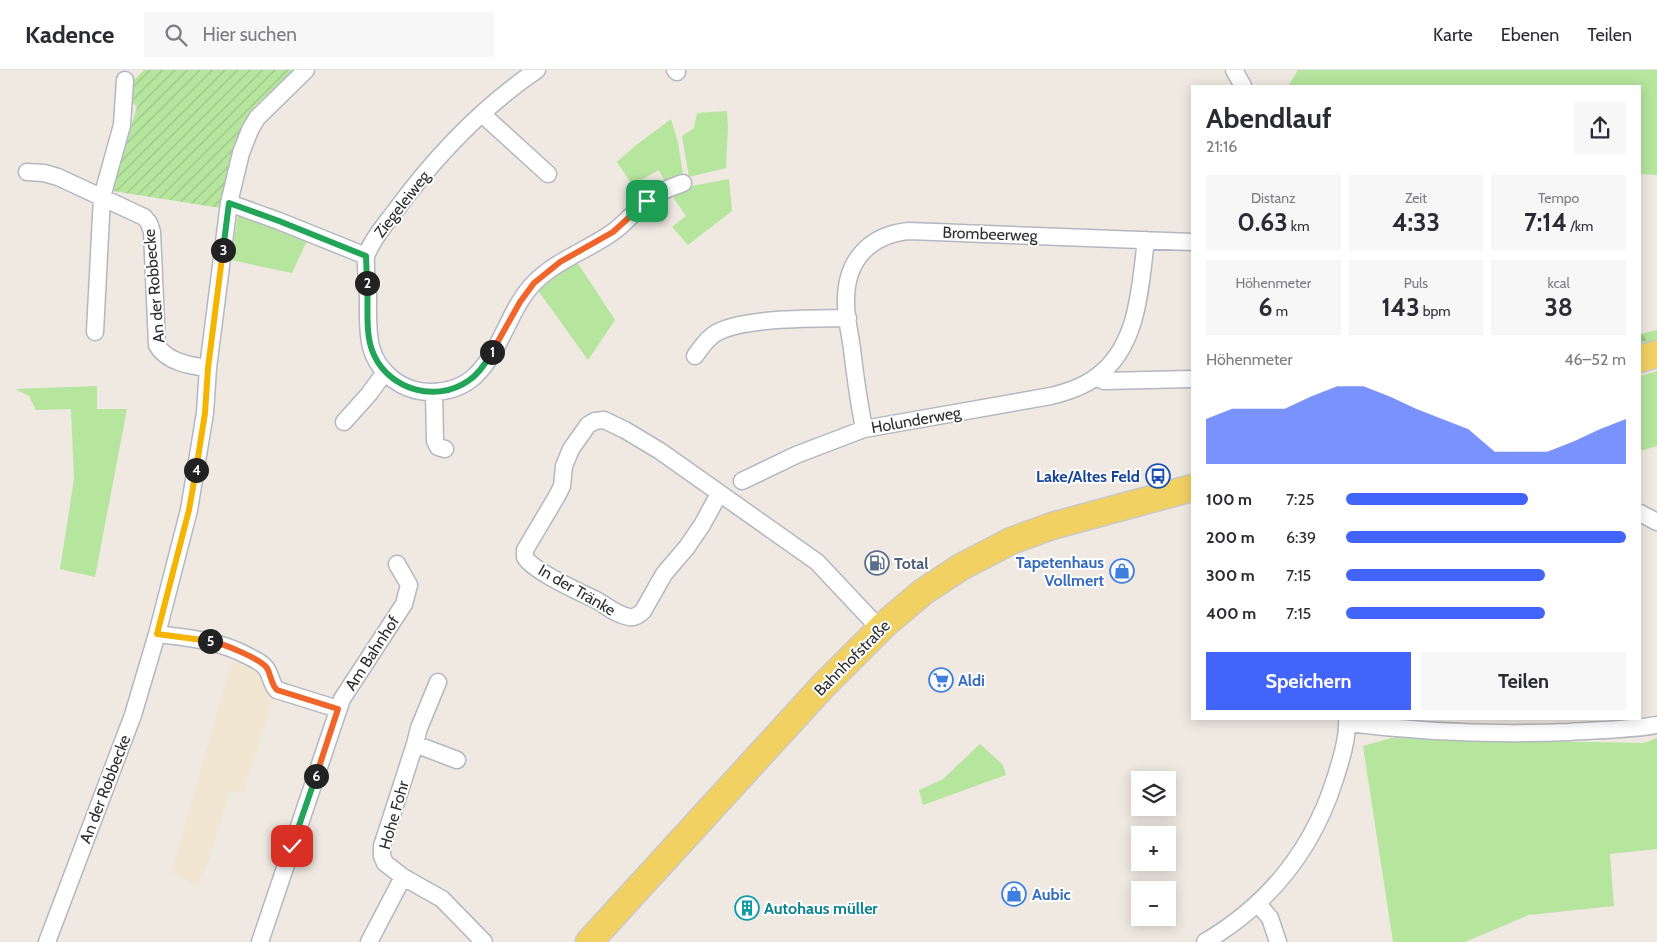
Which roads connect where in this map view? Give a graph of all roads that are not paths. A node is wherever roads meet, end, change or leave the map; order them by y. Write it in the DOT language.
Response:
graph roads {
  1 [pos="306,70"];
  2 [pos="537,70"];
  3 [pos="1234,70"];
  4 [pos="125,80"];
  5 [pos="1242,85"];
  6 [pos="482,114"];
  7 [pos="27,172"];
  8 [pos="548,174"];
  9 [pos="683,183"];
  10 [pos="102,197"];
  11 [pos="229,203"];
  12 [pos="1146,240"];
  13 [pos="1191,242"];
  14 [pos="366,256"];
  15 [pos="848,318"];
  16 [pos="95,332"];
  17 [pos="1657,354"];
  18 [pos="695,356"];
  19 [pos="1641,359"];
  20 [pos="208,368"];
  21 [pos="385,372"];
  22 [pos="1096,378"];
  23 [pos="1191,379"];
  24 [pos="434,392"];
  25 [pos="344,422"];
  26 [pos="864,428"];
  27 [pos="444,449"];
  28 [pos="742,481"];
  29 [pos="1191,488"];
  30 [pos="719,494"];
  31 [pos="1641,514"];
  32 [pos="1657,522"];
  33 [pos="397,564"];
  34 [pos="880,629"];
  35 [pos="157,634"];
  36 [pos="438,682"];
  37 [pos="338,709"];
  38 [pos="1347,721"];
  39 [pos="1657,725"];
  40 [pos="415,744"];
  41 [pos="457,760"];
  42 [pos="403,877"];
  43 [pos="1258,904"];
  44 [pos="47,942"];
  45 [pos="260,942"];
  46 [pos="369,942"];
  47 [pos="484,942"];
  48 [pos="589,942"];
  49 [pos="1205,942"];
  50 [pos="1278,942"];
  1 -- 11 [label="street, An der Robbecke"];
  2 -- 6 [label="street, Ziegeleiweg"];
  3 -- 5 [label="street"];
  4 -- 10 [label="street"];
  6 -- 8 [label="street"];
  6 -- 14 [label="street, Ziegeleiweg"];
  7 -- 10 [label="street, An der Robbecke"];
  9 -- 24 [label="street"];
  10 -- 16 [label="street"];
  10 -- 20 [label="street, An der Robbecke"];
  11 -- 14 [label="street, Ziegeleiweg"];
  11 -- 20 [label="street, An der Robbecke"];
  12 -- 13 [label="street, Brombeerweg"];
  12 -- 15 [label="street, Brombeerweg"];
  12 -- 22 [label="street, Holunderweg"];
  14 -- 21 [label="street"];
  15 -- 18 [label="street"];
  15 -- 26 [label="street, Brombeerweg"];
  17 -- 19 [label="main road"];
  20 -- 35 [label="street, An der Robbecke"];
  21 -- 24 [label="street"];
  21 -- 25 [label="street"];
  22 -- 23 [label="street"];
  22 -- 26 [label="street, Holunderweg"];
  24 -- 27 [label="street"];
  26 -- 28 [label="street, Holunderweg"];
  29 -- 34 [label="main road, Bahnhofstraße"];
  30 -- 30 [label="street, In der Tränke"];
  30 -- 34 [label="street, In der Tränke"];
  31 -- 32 [label="street"];
  33 -- 37 [label="street, Am Bahnhof"];
  34 -- 48 [label="main road, Bahnhofstraße"];
  35 -- 37 [label="street"];
  35 -- 44 [label="street, An der Robbecke"];
  36 -- 40 [label="street, Hohe Fohr"];
  37 -- 45 [label="street, Am Bahnhof"];
  38 -- 39 [label="street"];
  38 -- 43 [label="street"];
  40 -- 41 [label="street"];
  40 -- 42 [label="street, Hohe Fohr"];
  42 -- 46 [label="street"];
  42 -- 47 [label="street, Hohe Fohr"];
  43 -- 49 [label="street"];
  43 -- 50 [label="street"];
}
